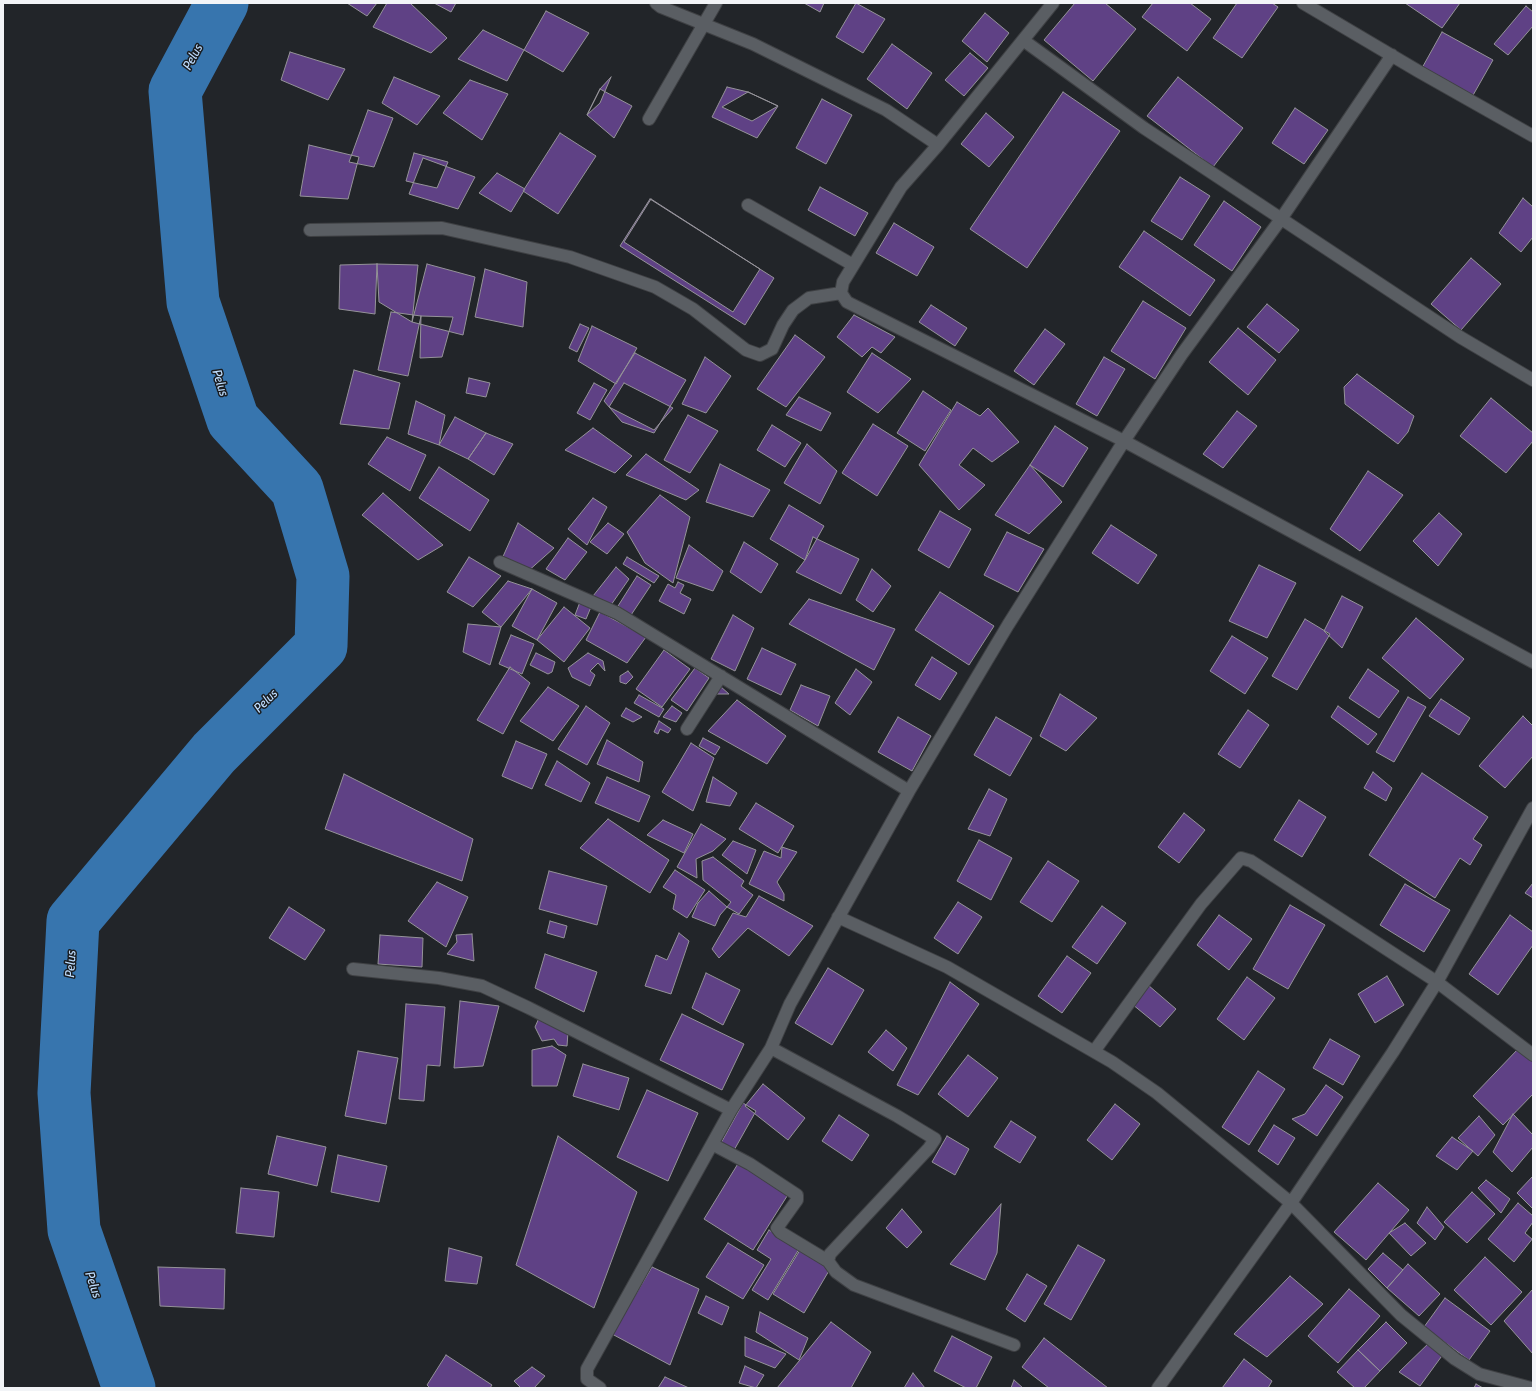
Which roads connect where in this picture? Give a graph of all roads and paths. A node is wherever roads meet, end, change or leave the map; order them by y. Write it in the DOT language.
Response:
graph roads {
  1 [pos="656,3"];
  2 [pos="716,3"];
  3 [pos="1053,3"];
  4 [pos="1303,3"];
  5 [pos="705,24"];
  6 [pos="1024,40"];
  7 [pos="1392,55"];
  8 [pos="649,119"];
  9 [pos="1533,136"];
  10 [pos="938,145"];
  11 [pos="748,205"];
  12 [pos="1281,219"];
  13 [pos="310,230"];
  14 [pos="853,265"];
  15 [pos="841,293"];
  16 [pos="1533,380"];
  17 [pos="1124,442"];
  18 [pos="500,562"];
  19 [pos="1533,662"];
  20 [pos="721,676"];
  21 [pos="686,729"];
  22 [pos="909,791"];
  23 [pos="1533,808"];
  24 [pos="838,917"];
  25 [pos="352,969"];
  26 [pos="1437,982"];
  27 [pos="771,1048"];
  28 [pos="1095,1050"];
  29 [pos="1533,1055"];
  30 [pos="731,1110"];
  31 [pos="712,1144"];
  32 [pos="1291,1203"];
  33 [pos="828,1261"];
  34 [pos="1014,1345"];
  35 [pos="1529,1387"];
  36 [pos="600,1388"];
  37 [pos="1158,1388"];
  1 -- 5 [label="street"];
  2 -- 5 [label="street"];
  3 -- 6 [label="street"];
  4 -- 7 [label="street"];
  5 -- 8 [label="street"];
  5 -- 10 [label="street"];
  6 -- 10 [label="street"];
  6 -- 12 [label="street"];
  7 -- 9 [label="street"];
  7 -- 12 [label="street"];
  10 -- 14 [label="street"];
  11 -- 14 [label="street"];
  12 -- 16 [label="street"];
  12 -- 17 [label="street"];
  13 -- 15 [label="street"];
  14 -- 15 [label="street"];
  15 -- 17 [label="street"];
  17 -- 19 [label="street"];
  17 -- 22 [label="street"];
  18 -- 20 [label="street"];
  20 -- 21 [label="street"];
  20 -- 22 [label="street"];
  22 -- 24 [label="street"];
  23 -- 26 [label="street"];
  24 -- 27 [label="street"];
  24 -- 28 [label="street"];
  25 -- 30 [label="street"];
  26 -- 28 [label="street"];
  26 -- 29 [label="street"];
  26 -- 32 [label="street"];
  27 -- 30 [label="street"];
  27 -- 33 [label="street"];
  28 -- 32 [label="street"];
  30 -- 31 [label="street"];
  31 -- 33 [label="street"];
  31 -- 36 [label="street"];
  32 -- 35 [label="street"];
  32 -- 37 [label="street"];
  33 -- 34 [label="street"];
}
